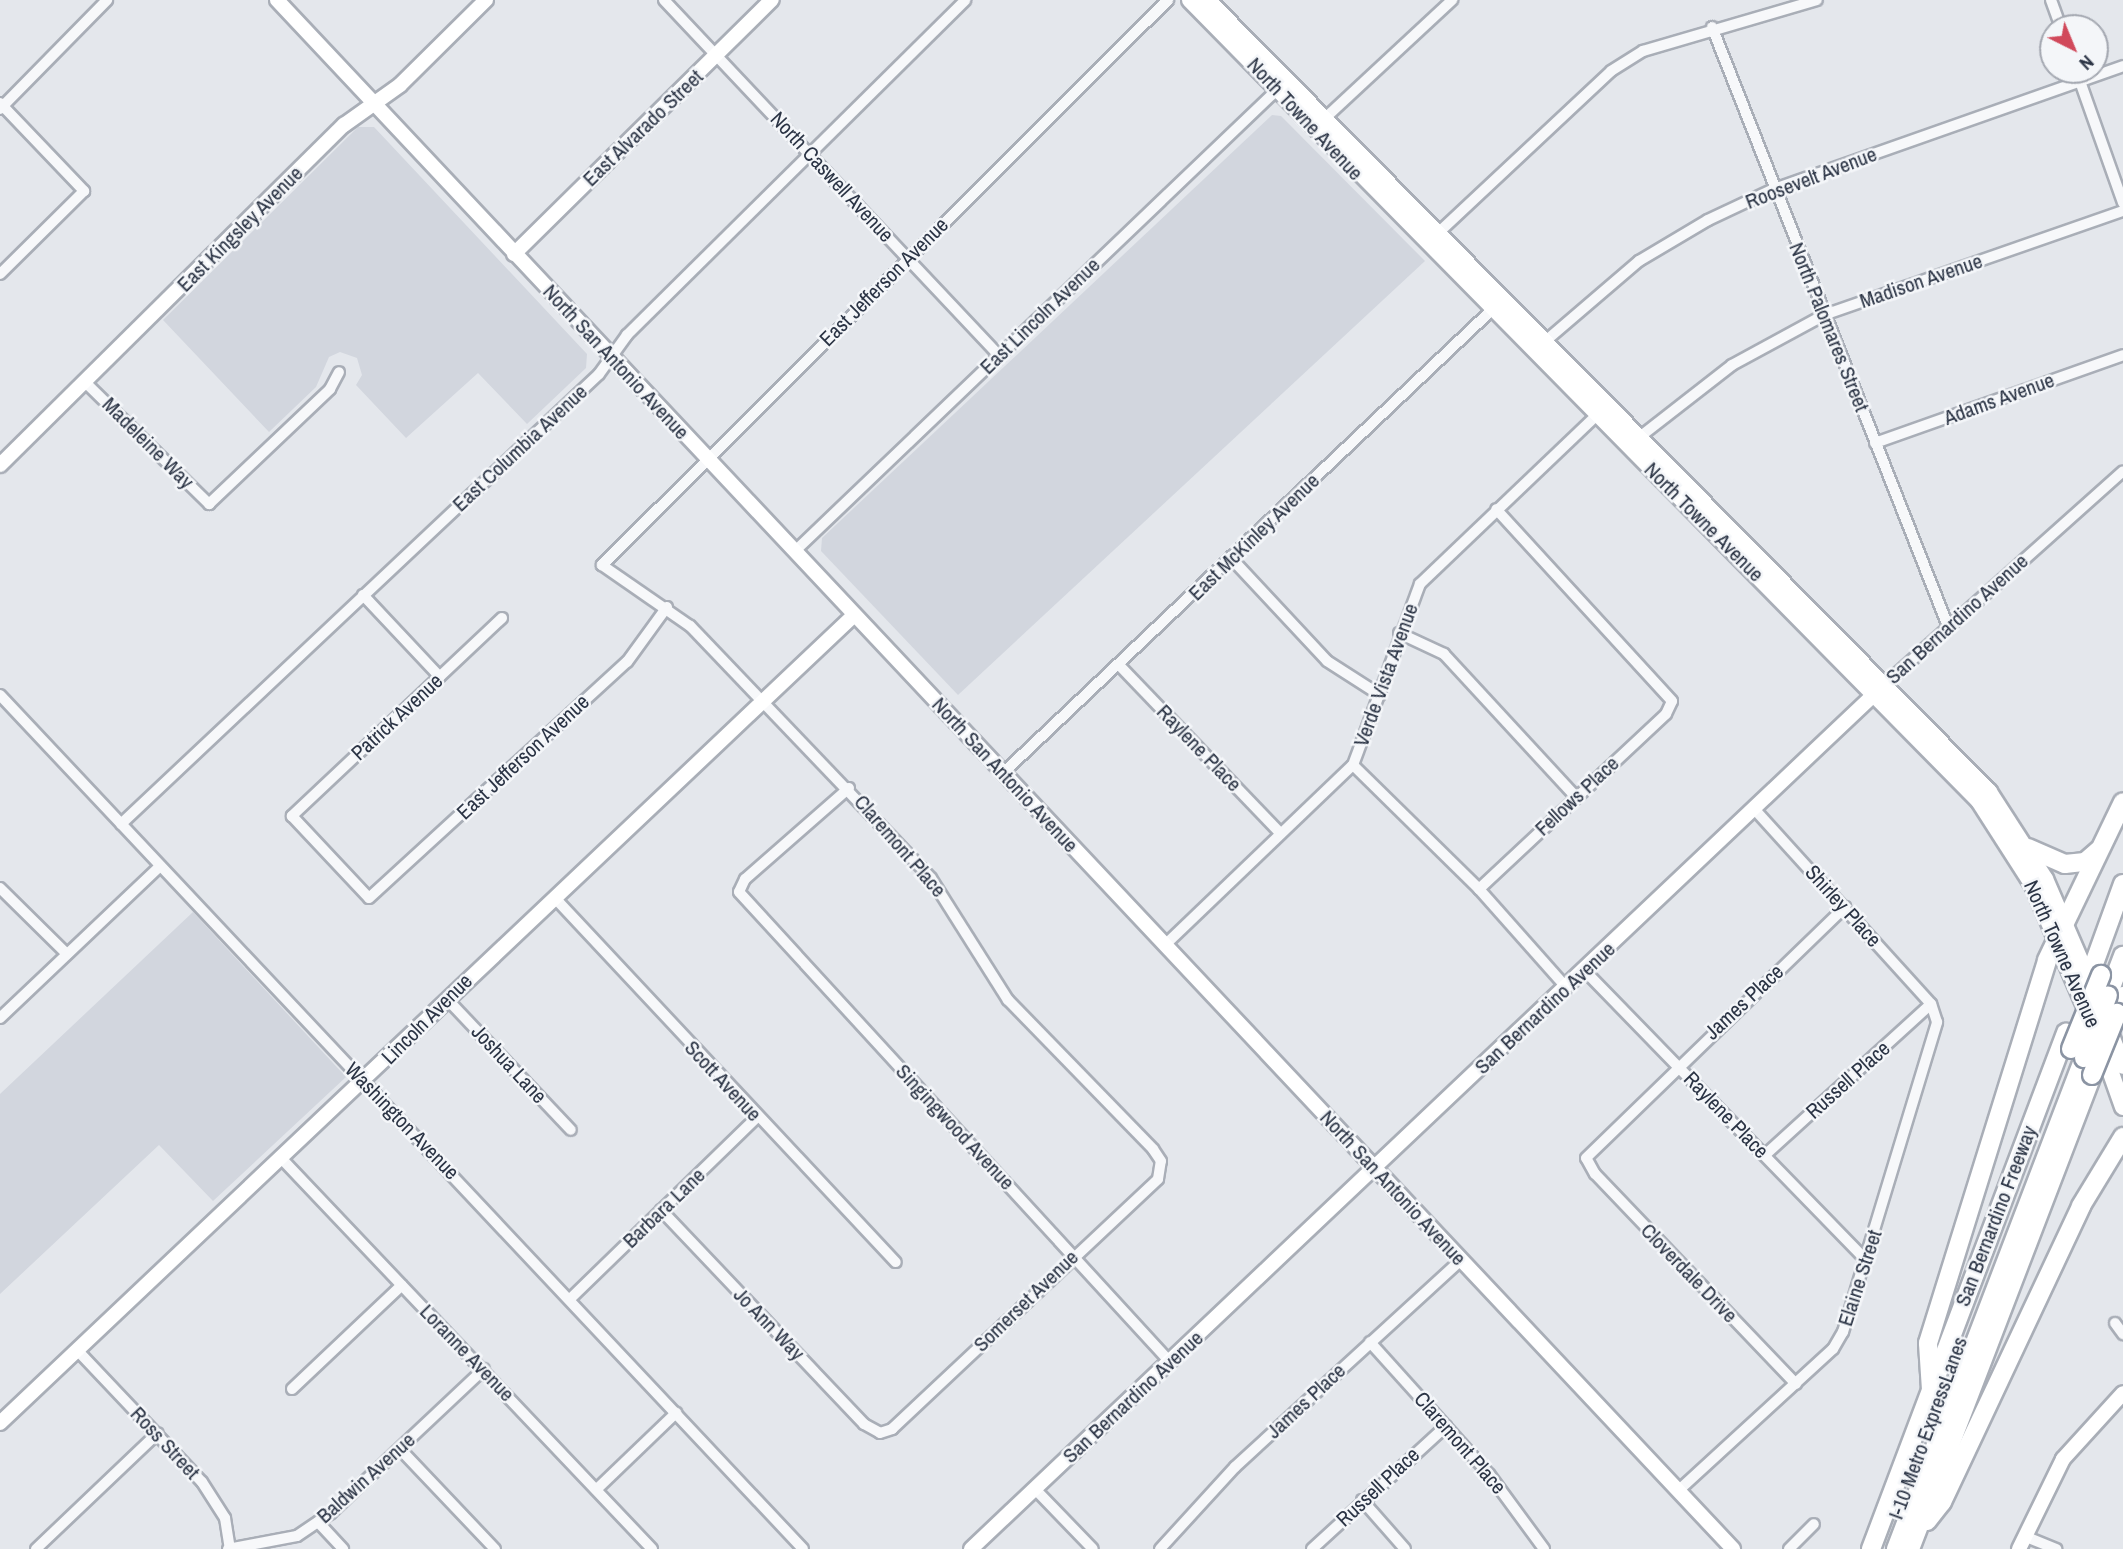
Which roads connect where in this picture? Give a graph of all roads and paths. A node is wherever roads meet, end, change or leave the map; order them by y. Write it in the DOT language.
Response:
graph roads {
  1 [pos="107,0"];
  2 [pos="276,0"];
  3 [pos="486,0"];
  4 [pos="664,0"];
  5 [pos="772,0"];
  6 [pos="965,0"];
  7 [pos="1168,0"];
  8 [pos="1190,0"];
  9 [pos="1452,0"];
  10 [pos="1816,0"];
  11 [pos="1210,4"];
  12 [pos="1712,27"];
  13 [pos="716,56"];
  14 [pos="2075,84"];
  15 [pos="2082,84"];
  16 [pos="1282,85"];
  17 [pos="373,102"];
  18 [pos="1,106"];
  19 [pos="1319,124"];
  20 [pos="812,154"];
  21 [pos="1774,189"];
  22 [pos="2123,203"];
  23 [pos="2123,211"];
  24 [pos="1437,234"];
  25 [pos="514,254"];
  26 [pos="909,258"];
  27 [pos="0,274"];
  28 [pos="1497,304"];
  29 [pos="1824,315"];
  30 [pos="1538,347"];
  31 [pos="609,355"];
  32 [pos="2123,355"];
  33 [pos="999,356"];
  34 [pos="339,372"];
  35 [pos="86,383"];
  36 [pos="1602,411"];
  37 [pos="1633,442"];
  38 [pos="1875,443"];
  39 [pos="708,461"];
  40 [pos="0,465"];
  41 [pos="2123,471"];
  42 [pos="1496,509"];
  43 [pos="794,552"];
  44 [pos="1232,559"];
  45 [pos="602,565"];
  46 [pos="363,595"];
  47 [pos="667,607"];
  48 [pos="854,615"];
  49 [pos="502,618"];
  50 [pos="1948,626"];
  51 [pos="1399,633"];
  52 [pos="1119,665"];
  53 [pos="440,677"];
  54 [pos="1880,689"];
  55 [pos="0,695"];
  56 [pos="1380,695"];
  57 [pos="763,702"];
  58 [pos="1353,765"];
  59 [pos="1003,773"];
  60 [pos="849,788"];
  61 [pos="1575,796"];
  62 [pos="2123,802"];
  63 [pos="1753,808"];
  64 [pos="292,816"];
  65 [pos="121,824"];
  66 [pos="1279,832"];
  67 [pos="2104,845"];
  68 [pos="2028,848"];
  69 [pos="160,866"];
  70 [pos="2123,884"];
  71 [pos="0,888"];
  72 [pos="1479,889"];
  73 [pos="554,897"];
  74 [pos="1845,907"];
  75 [pos="2123,914"];
  76 [pos="2061,929"];
  77 [pos="1166,944"];
  78 [pos="67,954"];
  79 [pos="2123,956"];
  80 [pos="2098,968"];
  81 [pos="1585,971"];
  82 [pos="1567,988"];
  83 [pos="447,999"];
  84 [pos="2116,1001"];
  85 [pos="1931,1004"];
  86 [pos="0,1018"];
  87 [pos="2074,1046"];
  88 [pos="1678,1064"];
  89 [pos="2120,1067"];
  90 [pos="365,1082"];
  91 [pos="2123,1095"];
  92 [pos="2123,1107"];
  93 [pos="756,1118"];
  94 [pos="571,1130"];
  95 [pos="2123,1137"];
  96 [pos="1765,1155"];
  97 [pos="281,1157"];
  98 [pos="1586,1158"];
  99 [pos="1161,1161"];
  100 [pos="2123,1165"];
  101 [pos="1376,1168"];
  102 [pos="2101,1173"];
  103 [pos="661,1210"];
  104 [pos="1074,1254"];
  105 [pos="1866,1260"];
  106 [pos="1460,1261"];
  107 [pos="895,1262"];
  108 [pos="402,1285"];
  109 [pos="571,1298"];
  110 [pos="2115,1323"];
  111 [pos="2123,1334"];
  112 [pos="1370,1342"];
  113 [pos="78,1351"];
  114 [pos="1170,1362"];
  115 [pos="484,1369"];
  116 [pos="1796,1384"];
  117 [pos="292,1389"];
  118 [pos="1931,1390"];
  119 [pos="2123,1393"];
  120 [pos="677,1413"];
  121 [pos="0,1423"];
  122 [pos="1446,1426"];
  123 [pos="158,1433"];
  124 [pos="880,1433"];
  125 [pos="400,1448"];
  126 [pos="597,1489"];
  127 [pos="1035,1489"];
  128 [pos="1679,1490"];
  129 [pos="1362,1500"];
  130 [pos="318,1522"];
  131 [pos="1814,1524"];
  132 [pos="1912,1543"];
  133 [pos="2021,1543"];
  134 [pos="36,1549"];
  135 [pos="229,1549"];
  136 [pos="343,1549"];
  137 [pos="495,1549"];
  138 [pos="652,1549"];
  139 [pos="803,1549"];
  140 [pos="971,1549"];
  141 [pos="1093,1549"];
  142 [pos="1160,1549"];
  143 [pos="1312,1549"];
  144 [pos="1405,1549"];
  145 [pos="1544,1549"];
  146 [pos="1733,1549"];
  147 [pos="1789,1549"];
  148 [pos="1871,1549"];
  149 [pos="1883,1549"];
  150 [pos="1896,1549"];
  151 [pos="2056,1549"];
  1 -- 18 [label="street"];
  2 -- 17 [label="main road, North San Antonio Avenue"];
  3 -- 17 [label="main road, East Kingsley Avenue"];
  4 -- 13 [label="street, North Caswell Avenue"];
  5 -- 13 [label="main road, East Alvarado Street"];
  6 -- 20 [label="street, East Columbia Avenue"];
  7 -- 26 [label="street, East Jefferson Avenue"];
  8 -- 11 [label="main road, North Towne Avenue"];
  9 -- 19 [label="street"];
  10 -- 12 [label="street"];
  11 -- 16 [label="main road, North Towne Avenue"];
  12 -- 21 [label="street, North Palomares Street"];
  12 -- 24 [label="street"];
  13 -- 20 [label="street, North Caswell Avenue"];
  13 -- 25 [label="main road, East Alvarado Street"];
  14 -- 21 [label="street, Roosevelt Avenue"];
  15 -- 22 [label="street"];
  16 -- 19 [label="main road, North Towne Avenue"];
  16 -- 33 [label="street, East Lincoln Avenue"];
  17 -- 25 [label="main road, North San Antonio Avenue"];
  17 -- 35 [label="main road, East Kingsley Avenue"];
  18 -- 27 [label="street"];
  19 -- 24 [label="main road, North Towne Avenue"];
  19 -- 28 [label="main road, North Towne Avenue"];
  20 -- 26 [label="street, North Caswell Avenue"];
  20 -- 31 [label="street, East Columbia Avenue"];
  21 -- 29 [label="street, North Palomares Street"];
  21 -- 30 [label="street, Roosevelt Avenue"];
  23 -- 29 [label="street, Madison Avenue"];
  24 -- 28 [label="main road, North Towne Avenue"];
  25 -- 31 [label="main road, North San Antonio Avenue"];
  26 -- 33 [label="street, North Caswell Avenue"];
  26 -- 39 [label="street, East Jefferson Avenue"];
  28 -- 30 [label="main road, North Towne Avenue"];
  28 -- 44 [label="street, East McKinley Avenue"];
  29 -- 37 [label="street, Madison Avenue"];
  29 -- 38 [label="street, North Palomares Street"];
  30 -- 36 [label="main road, North Towne Avenue"];
  31 -- 39 [label="main road, North San Antonio Avenue"];
  31 -- 46 [label="street, East Columbia Avenue"];
  32 -- 38 [label="street, Adams Avenue"];
  33 -- 43 [label="street, East Lincoln Avenue"];
  34 -- 35 [label="street, Madeleine Way"];
  35 -- 40 [label="main road, East Kingsley Avenue"];
  36 -- 37 [label="main road, North Towne Avenue"];
  36 -- 42 [label="street, Verde Vista Avenue"];
  37 -- 54 [label="main road, North Towne Avenue"];
  38 -- 50 [label="street, North Palomares Street"];
  39 -- 43 [label="main road, North San Antonio Avenue"];
  39 -- 45 [label="street, East Jefferson Avenue"];
  41 -- 50 [label="street, San Bernardino Avenue"];
  42 -- 51 [label="street, Verde Vista Avenue"];
  42 -- 61 [label="street, Fellows Place"];
  43 -- 48 [label="main road, North San Antonio Avenue"];
  44 -- 52 [label="street, East McKinley Avenue"];
  44 -- 56 [label="street"];
  45 -- 47 [label="street, Claremont Place"];
  46 -- 53 [label="street"];
  46 -- 65 [label="street, East Columbia Avenue"];
  47 -- 57 [label="street, Claremont Place"];
  47 -- 64 [label="street, East Jefferson Avenue"];
  48 -- 57 [label="main road, Lincoln Avenue"];
  48 -- 59 [label="main road, North San Antonio Avenue"];
  49 -- 53 [label="street, Patrick Avenue"];
  50 -- 54 [label="street, San Bernardino Avenue"];
  51 -- 56 [label="street, Verde Vista Avenue"];
  51 -- 61 [label="street"];
  52 -- 59 [label="street, East McKinley Avenue"];
  52 -- 66 [label="street, Raylene Place"];
  53 -- 64 [label="street, Patrick Avenue"];
  54 -- 63 [label="main road, San Bernardino Avenue"];
  54 -- 68 [label="main road, North Towne Avenue"];
  54 -- 76 [label="main road, North Towne Avenue"];
  55 -- 65 [label="street, Washington Avenue"];
  56 -- 58 [label="street, Verde Vista Avenue"];
  57 -- 60 [label="street, Claremont Place"];
  57 -- 73 [label="main road, Lincoln Avenue"];
  58 -- 66 [label="street, Verde Vista Avenue"];
  58 -- 72 [label="street"];
  59 -- 77 [label="main road, North San Antonio Avenue"];
  60 -- 99 [label="street, Claremont Place"];
  60 -- 104 [label="street, Singingwood Avenue"];
  61 -- 72 [label="street, Fellows Place"];
  62 -- 67 [label="highway"];
  63 -- 74 [label="street, Shirley Place"];
  63 -- 81 [label="main road, San Bernardino Avenue"];
  65 -- 69 [label="street, Washington Avenue"];
  66 -- 77 [label="street, Verde Vista Avenue"];
  67 -- 68 [label="highway"];
  67 -- 76 [label="highway"];
  68 -- 76 [label="main road, North Towne Avenue"];
  69 -- 78 [label="street"];
  69 -- 90 [label="street, Washington Avenue"];
  70 -- 80 [label="highway, San Bernardino Freeway"];
  71 -- 78 [label="street"];
  72 -- 82 [label="street"];
  73 -- 83 [label="main road, Lincoln Avenue"];
  73 -- 93 [label="street, Scott Avenue"];
  74 -- 85 [label="street, Shirley Place"];
  74 -- 88 [label="street, James Place"];
  75 -- 80 [label="highway"];
  76 -- 89 [label="main road, North Towne Avenue"];
  76 -- 118 [label="highway"];
  77 -- 101 [label="main road, North San Antonio Avenue"];
  78 -- 86 [label="street"];
  79 -- 84 [label="highway, I-10 Metro ExpressLanes"];
  80 -- 87 [label="highway, San Bernardino Freeway"];
  81 -- 82 [label="main road, San Bernardino Avenue"];
  81 -- 88 [label="street, Raylene Place"];
  82 -- 101 [label="main road, San Bernardino Avenue"];
  83 -- 90 [label="main road, Lincoln Avenue"];
  83 -- 94 [label="street, Joshua Lane"];
  84 -- 87 [label="highway, I-10 Metro ExpressLanes, bridge"];
  84 -- 132 [label="highway, San Bernardino Freeway, bridge"];
  85 -- 96 [label="street, Russell Place"];
  85 -- 105 [label="street, Elaine Street"];
  87 -- 118 [label="highway, San Bernardino Freeway"];
  87 -- 149 [label="highway, I-10 Metro ExpressLanes"];
  87 -- 150 [label="highway, I-10 Metro ExpressLanes"];
  88 -- 96 [label="street, Raylene Place"];
  88 -- 98 [label="street, James Place"];
  89 -- 91 [label="main road"];
  89 -- 92 [label="main road, North Towne Avenue"];
  90 -- 97 [label="main road, Lincoln Avenue"];
  90 -- 109 [label="street, Washington Avenue"];
  93 -- 103 [label="street, Barbara Lane"];
  93 -- 107 [label="street, Scott Avenue"];
  95 -- 102 [label="highway"];
  96 -- 105 [label="street, Raylene Place"];
  97 -- 108 [label="street, Loranne Avenue"];
  97 -- 113 [label="main road, Lincoln Avenue"];
  98 -- 116 [label="street, Cloverdale Drive"];
  99 -- 104 [label="street, Somerset Avenue"];
  100 -- 102 [label="highway"];
  101 -- 106 [label="main road, North San Antonio Avenue"];
  101 -- 114 [label="main road, San Bernardino Avenue"];
  102 -- 132 [label="highway"];
  103 -- 109 [label="street, Barbara Lane"];
  103 -- 124 [label="street, Jo Ann Way"];
  104 -- 114 [label="street, Singingwood Avenue"];
  104 -- 124 [label="street, Somerset Avenue"];
  105 -- 116 [label="street, Elaine Street"];
  106 -- 112 [label="street, James Place"];
  106 -- 128 [label="main road, North San Antonio Avenue"];
  108 -- 115 [label="street, Loranne Avenue"];
  108 -- 117 [label="street"];
  109 -- 120 [label="street, Washington Avenue"];
  110 -- 111 [label="street"];
  112 -- 122 [label="street, Claremont Place"];
  112 -- 142 [label="street, James Place"];
  113 -- 121 [label="main road, Lincoln Avenue"];
  113 -- 123 [label="street, Ross Street"];
  114 -- 127 [label="main road, San Bernardino Avenue"];
  115 -- 125 [label="street, Baldwin Avenue"];
  115 -- 126 [label="street, Loranne Avenue"];
  116 -- 128 [label="street, Elaine Street"];
  118 -- 148 [label="highway, San Bernardino Freeway"];
  119 -- 133 [label="main road"];
  120 -- 126 [label="street"];
  120 -- 139 [label="street, Washington Avenue"];
  122 -- 129 [label="street, Russell Place"];
  122 -- 145 [label="street, Claremont Place"];
  123 -- 134 [label="street"];
  123 -- 135 [label="street, Ross Street"];
  125 -- 130 [label="street, Baldwin Avenue"];
  125 -- 137 [label="street"];
  126 -- 138 [label="street, Loranne Avenue"];
  127 -- 140 [label="main road, San Bernardino Avenue"];
  127 -- 141 [label="street"];
  128 -- 146 [label="main road, North San Antonio Avenue"];
  129 -- 143 [label="street, Russell Place"];
  129 -- 144 [label="street"];
  130 -- 135 [label="street, Baldwin Avenue"];
  130 -- 136 [label="street"];
  131 -- 147 [label="street"];
  133 -- 151 [label="street"];
}
